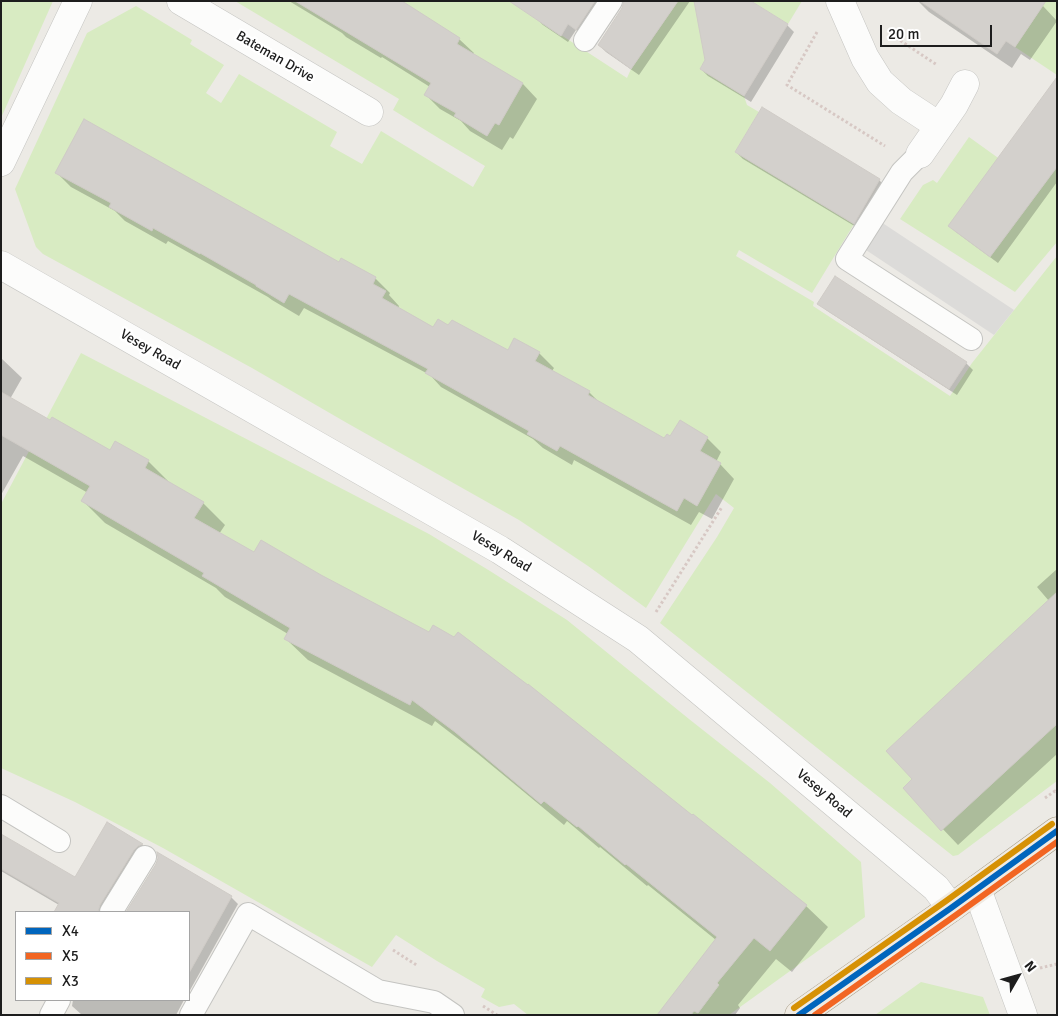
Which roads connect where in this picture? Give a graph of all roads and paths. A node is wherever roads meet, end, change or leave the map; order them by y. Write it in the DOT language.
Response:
graph roads {
  1 [pos="78,1"];
  2 [pos="181,1"];
  3 [pos="611,1"];
  4 [pos="840,1"];
  5 [pos="818,30"];
  6 [pos="585,40"];
  7 [pos="965,84"];
  8 [pos="370,112"];
  9 [pos="939,126"];
  10 [pos="916,158"];
  11 [pos="1,162"];
  12 [pos="1,265"];
  13 [pos="971,340"];
  14 [pos="722,507"];
  15 [pos="638,639"];
  16 [pos="1,806"];
  17 [pos="1057,831"];
  18 [pos="59,841"];
  19 [pos="144,857"];
  20 [pos="977,889"];
  21 [pos="951,908"];
  22 [pos="113,911"];
  23 [pos="59,1001"];
  24 [pos="51,1015"];
  25 [pos="191,1015"];
  26 [pos="453,1015"];
  27 [pos="799,1015"];
  28 [pos="1022,1015"];
  1 -- 11 [label="street"];
  2 -- 8 [label="street, Bateman Drive"];
  3 -- 6 [label="lane"];
  4 -- 9 [label="street"];
  5 -- 10 [label="path"];
  7 -- 9 [label="street"];
  9 -- 10 [label="street"];
  10 -- 13 [label="lane"];
  12 -- 15 [label="street, Vesey Road"];
  14 -- 15 [label="path"];
  15 -- 21 [label="street, Vesey Road"];
  16 -- 18 [label="lane"];
  17 -- 20 [label="main road"];
  19 -- 22 [label="lane"];
  20 -- 21 [label="main road"];
  20 -- 28 [label="street"];
  21 -- 27 [label="main road"];
  23 -- 24 [label="lane"];
  25 -- 26 [label="lane"];
}
